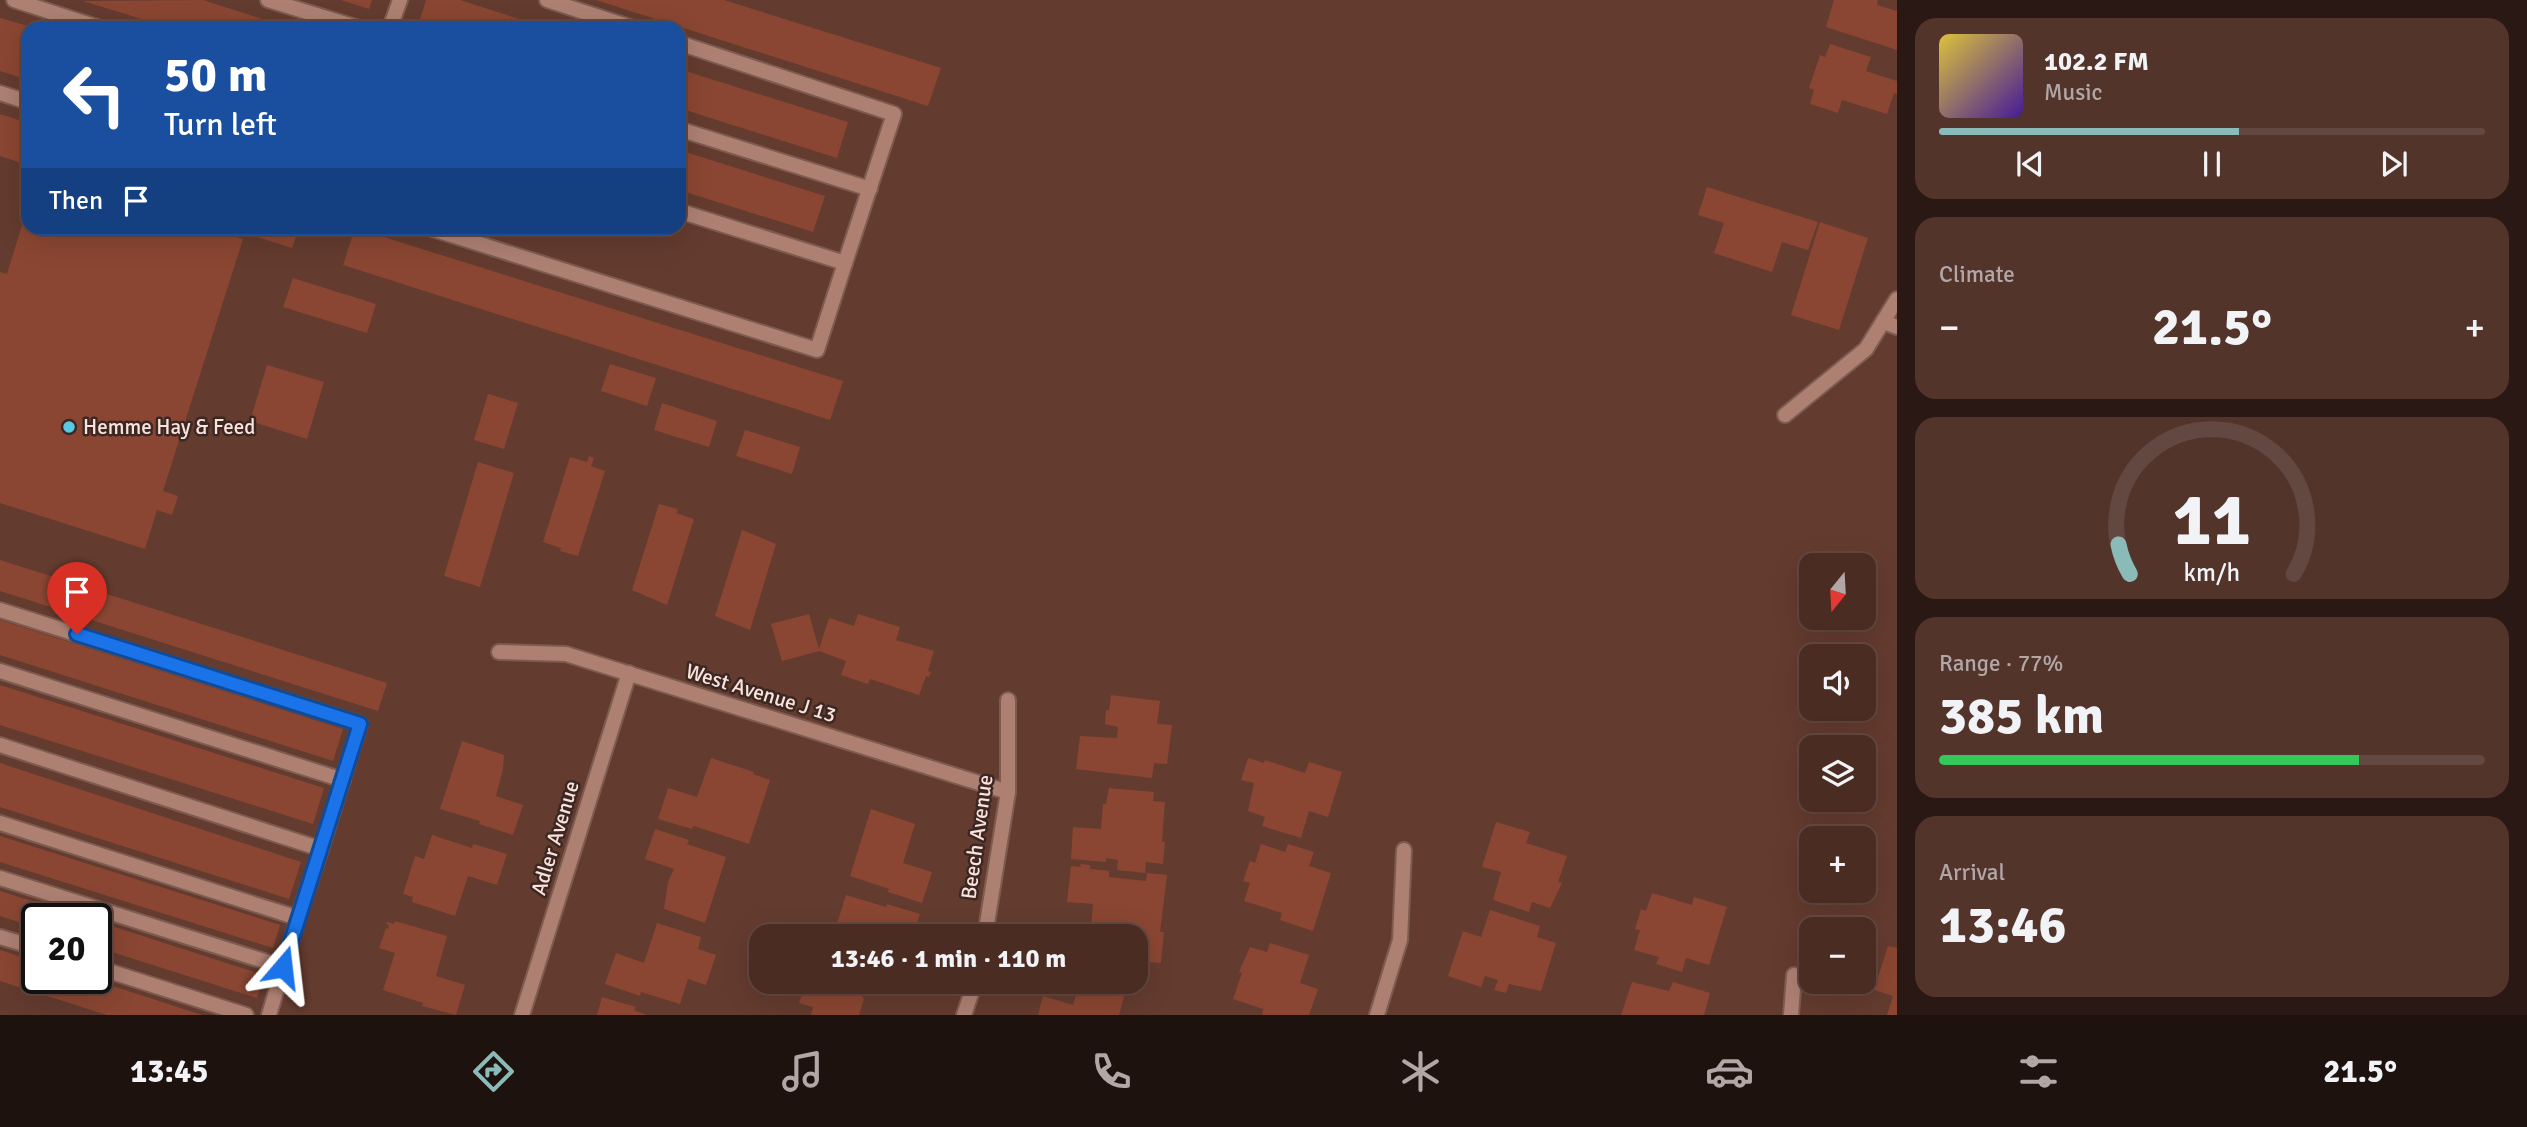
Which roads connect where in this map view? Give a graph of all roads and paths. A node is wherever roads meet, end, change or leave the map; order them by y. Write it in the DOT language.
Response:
graph roads {
  1 [pos="14,0"];
  2 [pos="268,0"];
  3 [pos="400,0"];
  4 [pos="547,0"];
  5 [pos="78,21"];
  6 [pos="336,21"];
  7 [pos="392,21"];
  8 [pos="612,21"];
  9 [pos="686,45"];
  10 [pos="0,93"];
  11 [pos="21,100"];
  12 [pos="686,131"];
  13 [pos="870,188"];
  14 [pos="686,213"];
  15 [pos="451,235"];
  16 [pos="845,263"];
  17 [pos="1897,299"];
  18 [pos="1890,324"];
  19 [pos="1785,415"];
  20 [pos="0,610"];
  21 [pos="499,652"];
  22 [pos="0,671"];
  23 [pos="629,673"];
  24 [pos="1008,700"];
  25 [pos="0,745"];
  26 [pos="343,780"];
  27 [pos="1008,792"];
  28 [pos="0,823"];
  29 [pos="321,849"];
  30 [pos="1404,850"];
  31 [pos="0,878"];
  32 [pos="298,918"];
  33 [pos="987,924"];
  34 [pos="0,937"];
  35 [pos="21,943"];
  36 [pos="283,967"];
  37 [pos="112,972"];
  38 [pos="1794,975"];
  39 [pos="971,994"];
  40 [pos="246,1015"];
  41 [pos="269,1015"];
  42 [pos="522,1015"];
  43 [pos="964,1015"];
  44 [pos="1377,1015"];
  45 [pos="1791,1015"];
  1 -- 5 [label="street"];
  2 -- 6 [label="street"];
  3 -- 7 [label="street"];
  4 -- 8 [label="street"];
  9 -- 13 [label="street"];
  10 -- 11 [label="street"];
  12 -- 13 [label="street"];
  13 -- 16 [label="street"];
  14 -- 16 [label="street"];
  15 -- 16 [label="street"];
  17 -- 18 [label="street"];
  18 -- 19 [label="street"];
  20 -- 26 [label="street"];
  21 -- 23 [label="street, West Avenue J 13"];
  22 -- 26 [label="street"];
  23 -- 27 [label="street, West Avenue J 13"];
  23 -- 42 [label="street, Adler Avenue"];
  24 -- 27 [label="street, Beech Avenue"];
  25 -- 29 [label="street"];
  26 -- 29 [label="street"];
  27 -- 33 [label="street, Beech Avenue"];
  28 -- 32 [label="street"];
  29 -- 32 [label="street"];
  30 -- 44 [label="street"];
  31 -- 36 [label="street"];
  32 -- 36 [label="street"];
  34 -- 35 [label="street"];
  36 -- 41 [label="street"];
  37 -- 40 [label="street"];
  38 -- 45 [label="street"];
  39 -- 43 [label="street"];
}
